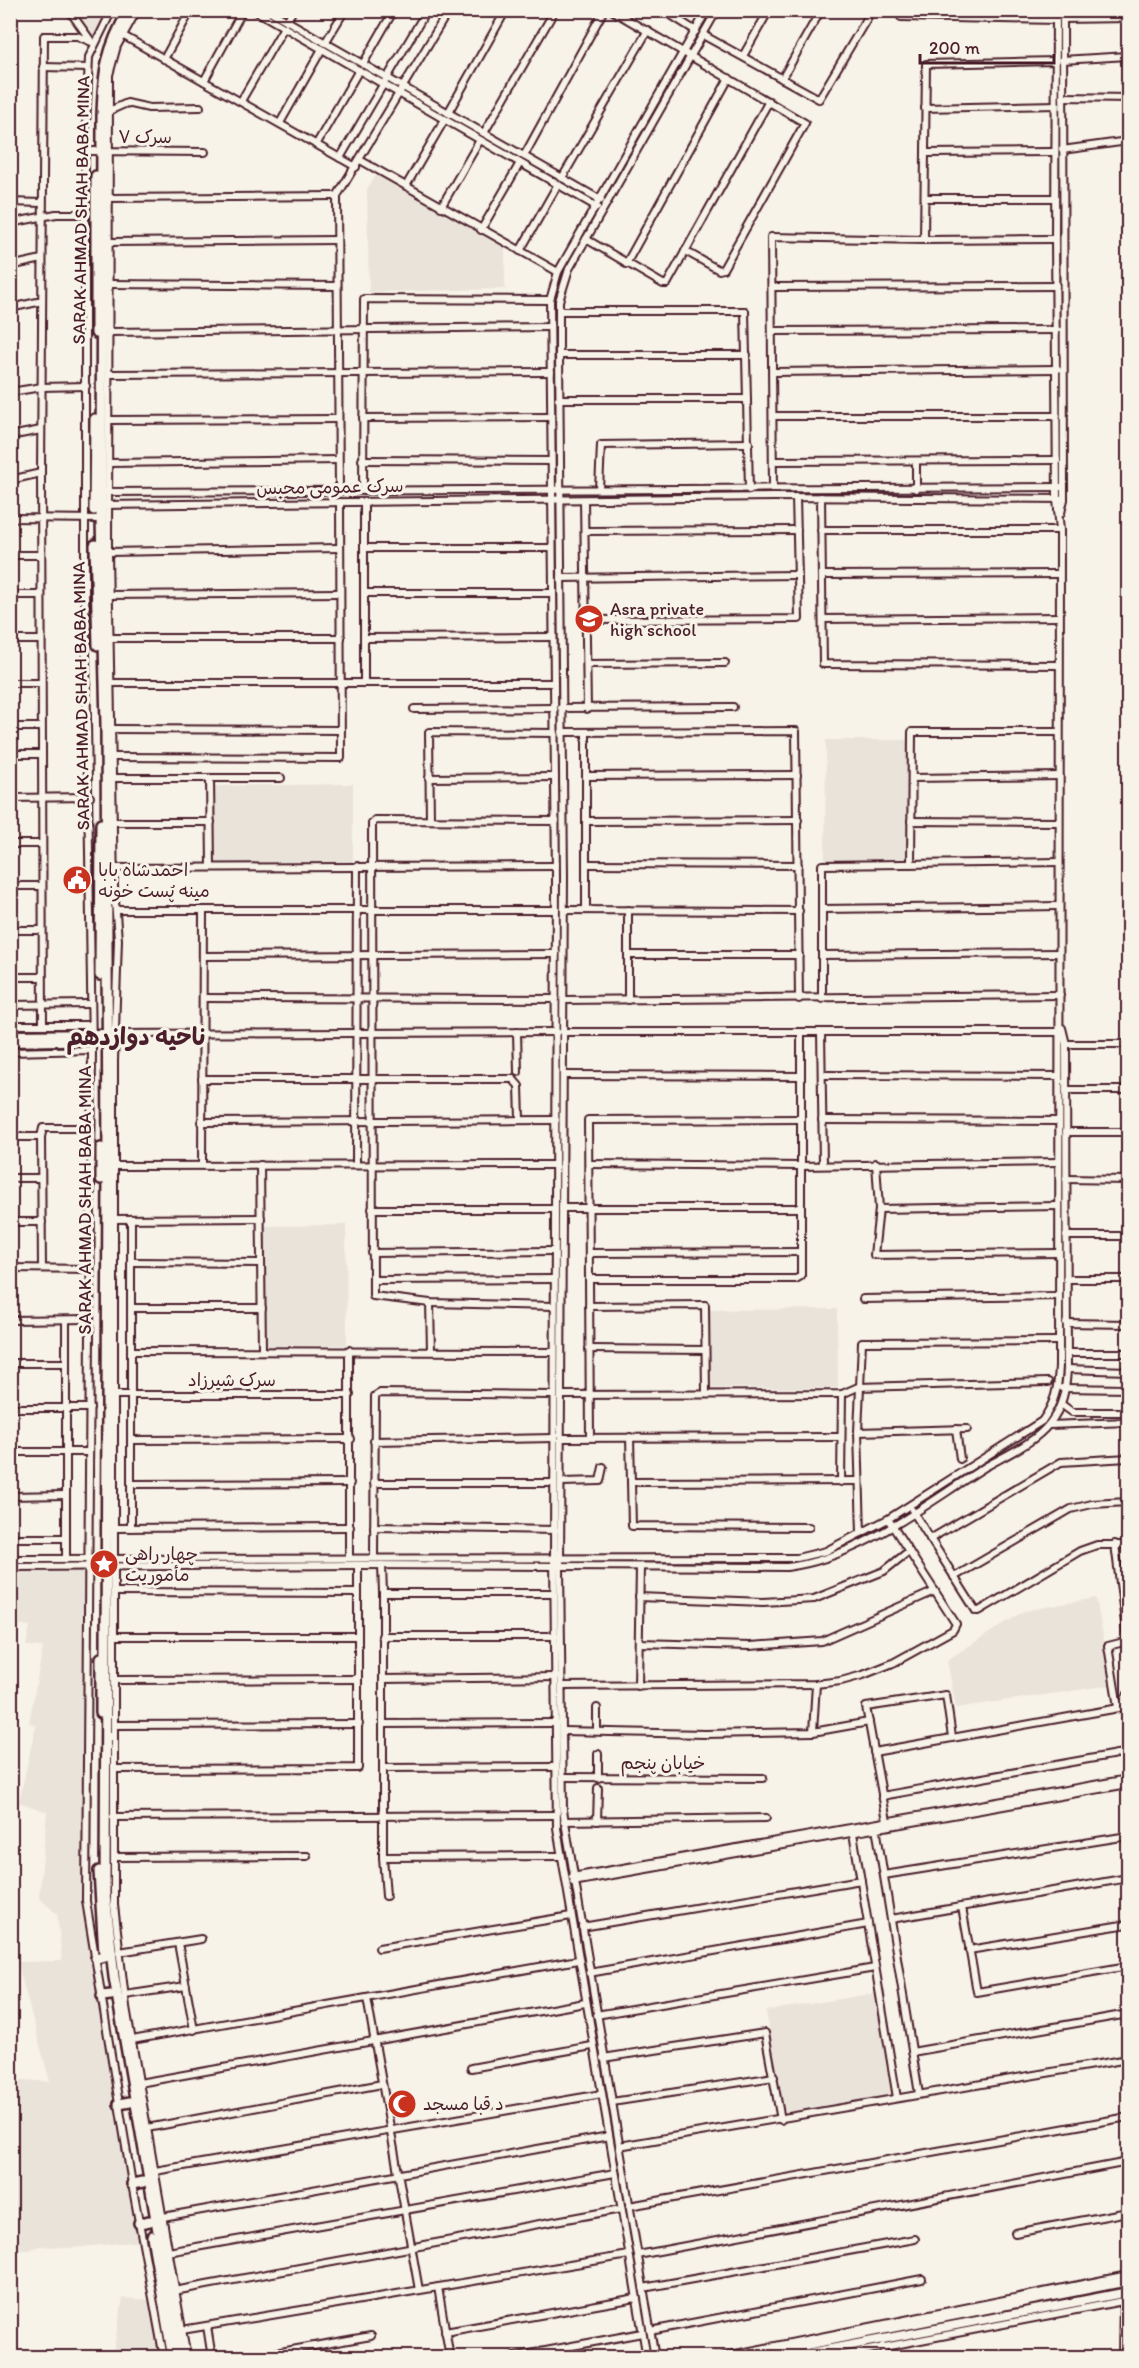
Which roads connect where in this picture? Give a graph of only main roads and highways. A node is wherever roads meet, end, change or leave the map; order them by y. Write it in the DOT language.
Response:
graph roads {
  1 [pos="122,10"];
  2 [pos="129,10"];
  3 [pos="102,152"];
  4 [pos="94,519"];
  5 [pos="10,1035"];
  6 [pos="99,1037"];
  7 [pos="10,1042"];
  8 [pos="107,1563"];
  9 [pos="90,1674"];
  10 [pos="101,1674"];
  11 [pos="130,2102"];
  12 [pos="119,2104"];
  13 [pos="143,2182"];
  14 [pos="132,2184"];
  15 [pos="150,2221"];
  16 [pos="139,2223"];
  17 [pos="1128,2281"];
  18 [pos="1128,2292"];
  19 [pos="748,2357"];
  20 [pos="173,2358"];
  21 [pos="180,2358"];
  22 [pos="784,2358"];
  1 -- 3 [label="highway, SARAK AHMAD SHAH BABA MINA"];
  2 -- 3 [label="highway"];
  3 -- 4 [label="highway, SARAK AHMAD SHAH BABA MINA"];
  3 -- 4 [label="highway"];
  4 -- 6 [label="highway"];
  5 -- 6 [label="main road"];
  6 -- 7 [label="main road"];
  6 -- 8 [label="highway, SARAK AHMAD SHAH BABA MINA"];
  6 -- 8 [label="highway"];
  8 -- 10 [label="highway"];
  8 -- 21 [label="highway"];
  9 -- 10 [label="highway"];
  10 -- 11 [label="highway"];
  11 -- 12 [label="highway"];
  11 -- 13 [label="highway"];
  13 -- 14 [label="highway"];
  13 -- 15 [label="highway"];
  15 -- 16 [label="highway"];
  15 -- 20 [label="highway"];
  17 -- 19 [label="main road"];
  18 -- 22 [label="main road"];
}
